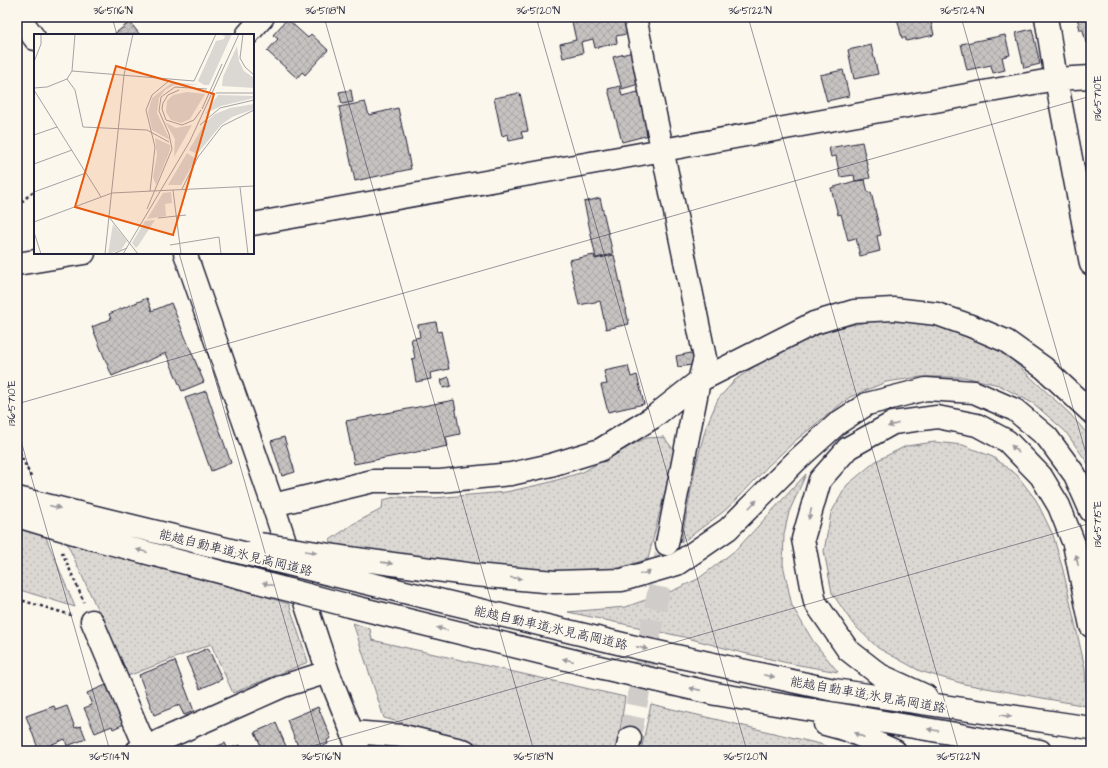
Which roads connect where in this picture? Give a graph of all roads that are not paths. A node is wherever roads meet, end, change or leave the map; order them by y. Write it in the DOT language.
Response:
graph roads {
  1 [pos="19,17"];
  2 [pos="263,17"];
  3 [pos="635,17"];
  4 [pos="1046,17"];
  5 [pos="248,34"];
  6 [pos="34,38"];
  7 [pos="1091,77"];
  8 [pos="1056,79"];
  9 [pos="663,150"];
  10 [pos="254,224"];
  11 [pos="78,254"];
  12 [pos="185,254"];
  13 [pos="17,264"];
  14 [pos="1091,264"];
  15 [pos="699,381"];
  16 [pos="1091,412"];
  17 [pos="25,491"];
  18 [pos="273,505"];
  19 [pos="1091,511"];
  20 [pos="17,516"];
  21 [pos="667,544"];
  22 [pos="347,568"];
  23 [pos="92,621"];
  24 [pos="1091,626"];
  25 [pos="328,672"];
  26 [pos="716,694"];
  27 [pos="968,710"];
  28 [pos="1091,728"];
  29 [pos="355,741"];
  30 [pos="143,750"];
  31 [pos="464,751"];
  32 [pos="895,751"];
  33 [pos="1040,751"];
  1 -- 6 [label="main road"];
  2 -- 5 [label="main road"];
  3 -- 9 [label="main road"];
  4 -- 8 [label="main road"];
  7 -- 8 [label="main road"];
  8 -- 9 [label="main road"];
  8 -- 14 [label="main road"];
  9 -- 10 [label="main road"];
  9 -- 15 [label="main road"];
  11 -- 13 [label="main road"];
  12 -- 18 [label="main road"];
  15 -- 16 [label="main road"];
  15 -- 18 [label="main road"];
  15 -- 21 [label="main road"];
  17 -- 22 [label="main road, 能越自動車道;氷見高岡道路, one-way, bridge"];
  18 -- 25 [label="main road"];
  22 -- 19 [label="main road, one-way"];
  26 -- 20 [label="main road, 能越自動車道;氷見高岡道路, one-way, bridge"];
  22 -- 27 [label="main road, 能越自動車道;氷見高岡道路, one-way"];
  23 -- 30 [label="main road"];
  24 -- 27 [label="main road, one-way"];
  25 -- 29 [label="main road"];
  25 -- 30 [label="main road"];
  32 -- 26 [label="main road, one-way"];
  33 -- 26 [label="main road, 能越自動車道;氷見高岡道路, one-way"];
  27 -- 28 [label="main road, 能越自動車道;氷見高岡道路, one-way"];
  29 -- 31 [label="main road"];
}
